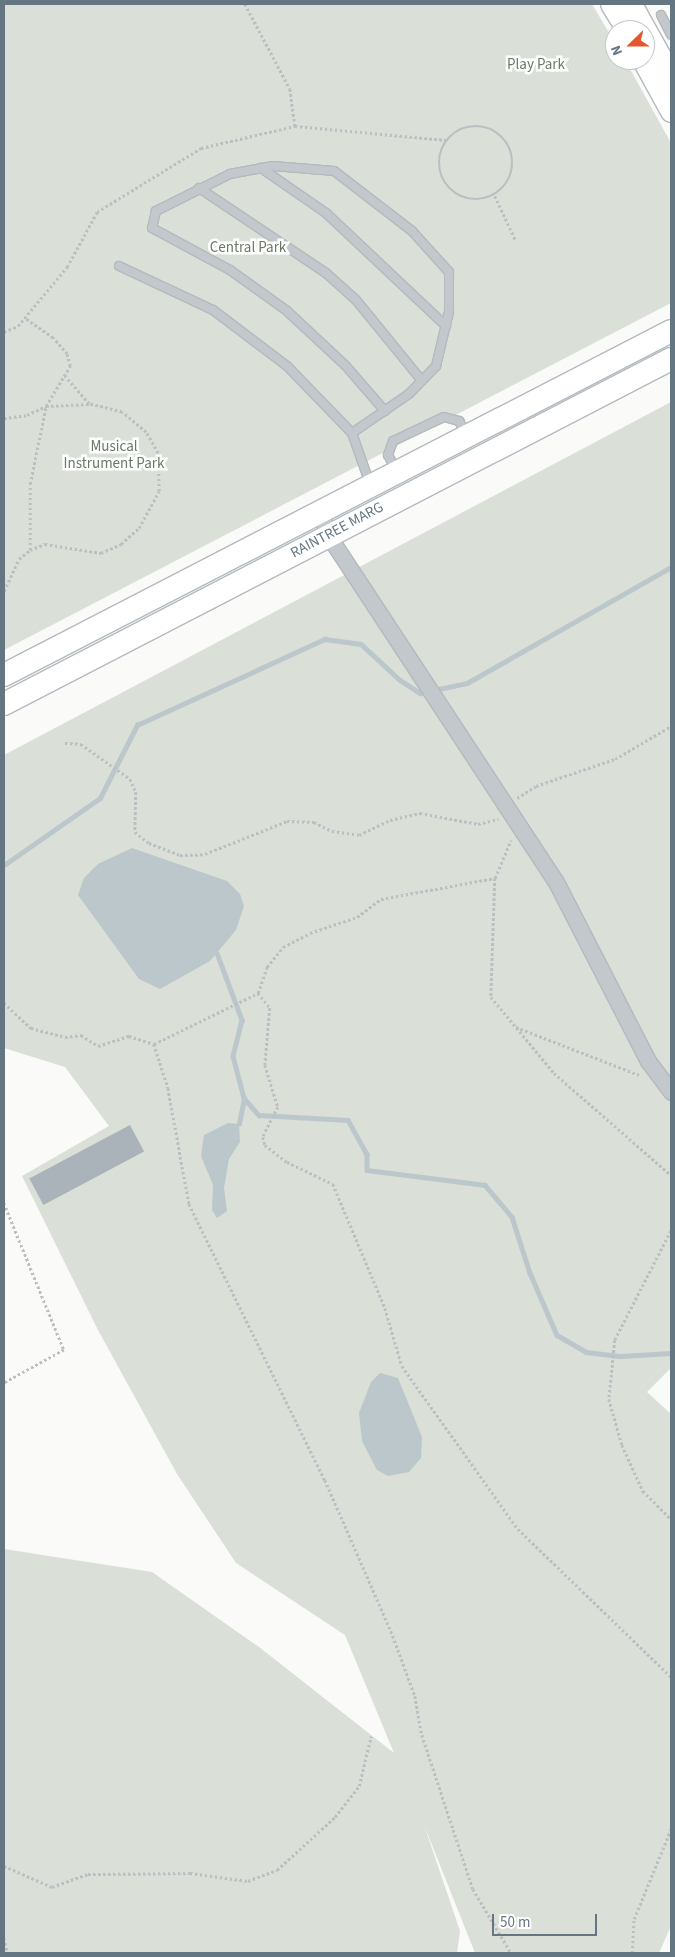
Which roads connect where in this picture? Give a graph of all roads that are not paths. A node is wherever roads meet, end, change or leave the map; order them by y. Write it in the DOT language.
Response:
graph roads {
  1 [pos="611,4"];
  2 [pos="631,4"];
  3 [pos="661,15"];
  4 [pos="621,20"];
  5 [pos="671,34"];
  6 [pos="648,70"];
  7 [pos="671,76"];
  8 [pos="671,112"];
  9 [pos="261,168"];
  10 [pos="199,188"];
  11 [pos="119,266"];
  12 [pos="446,326"];
  13 [pos="671,331"];
  14 [pos="671,359"];
  15 [pos="422,381"];
  16 [pos="385,411"];
  17 [pos="352,433"];
  18 [pos="370,484"];
  19 [pos="320,510"];
  20 [pos="328,535"];
  21 [pos="4,675"];
  22 [pos="4,704"];
  23 [pos="668,1088"];
  1 -- 4 [label="street"];
  2 -- 7 [label="street"];
  3 -- 5 [label="lane"];
  6 -- 8 [label="street"];
  9 -- 10 [label="lane"];
  9 -- 12 [label="lane"];
  9 -- 12 [label="lane"];
  10 -- 15 [label="lane"];
  10 -- 16 [label="lane"];
  11 -- 17 [label="lane"];
  12 -- 15 [label="lane"];
  13 -- 18 [label="main road, RAINTREE MARG"];
  14 -- 20 [label="main road, RAINTREE MARG"];
  15 -- 16 [label="lane"];
  16 -- 17 [label="lane"];
  17 -- 18 [label="lane"];
  18 -- 19 [label="main road, RAINTREE MARG"];
  19 -- 20 [label="street"];
  19 -- 21 [label="main road, RAINTREE MARG"];
  20 -- 22 [label="main road, RAINTREE MARG"];
  20 -- 23 [label="street"];
}
